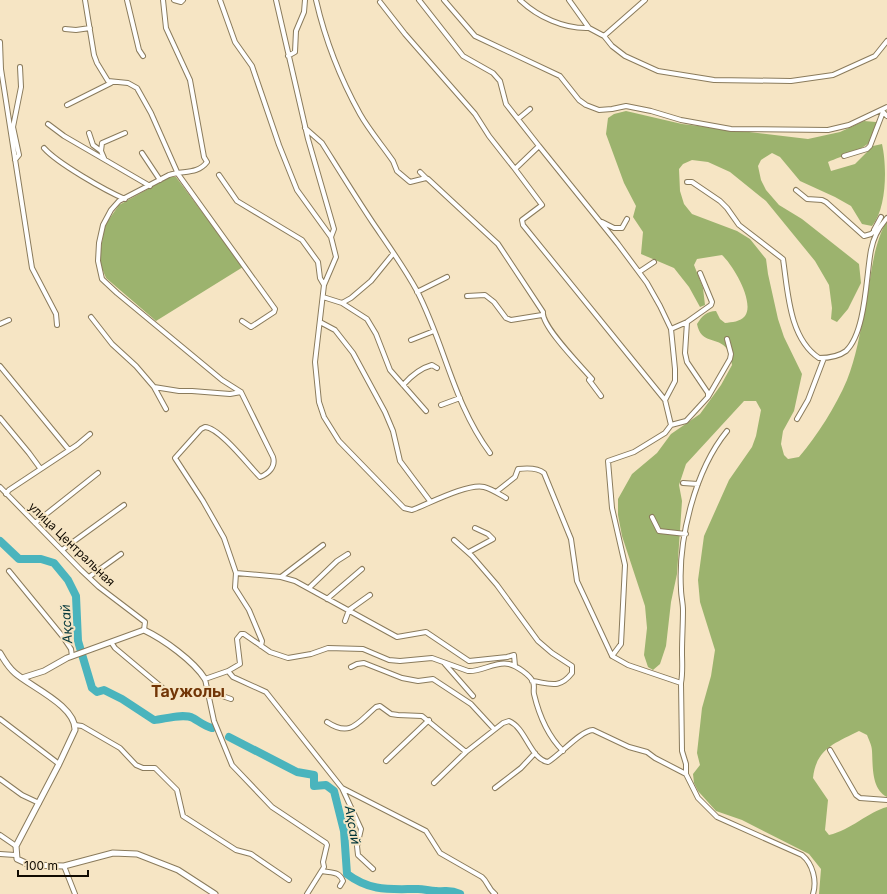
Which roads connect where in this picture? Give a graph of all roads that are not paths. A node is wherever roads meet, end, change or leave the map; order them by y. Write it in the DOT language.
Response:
graph roads {
  1 [pos="85,0"];
  2 [pos="127,0"];
  3 [pos="163,0"];
  4 [pos="174,0"];
  5 [pos="183,0"];
  6 [pos="220,0"];
  7 [pos="276,0"];
  8 [pos="305,0"];
  9 [pos="316,0"];
  10 [pos="419,0"];
  11 [pos="444,0"];
  12 [pos="520,0"];
  13 [pos="569,0"];
  14 [pos="646,0"];
  15 [pos="380,2"];
  16 [pos="90,28"];
  17 [pos="589,28"];
  18 [pos="65,29"];
  19 [pos="604,36"];
  20 [pos="887,41"];
  21 [pos="0,42"];
  22 [pos="143,56"];
  23 [pos="288,56"];
  24 [pos="20,67"];
  25 [pos="111,83"];
  26 [pos="67,105"];
  27 [pos="887,107"];
  28 [pos="530,109"];
  29 [pos="882,111"];
  30 [pos="887,116"];
  31 [pos="518,119"];
  32 [pos="48,124"];
  33 [pos="305,128"];
  34 [pos="89,133"];
  35 [pos="125,133"];
  36 [pos="539,146"];
  37 [pos="44,148"];
  38 [pos="101,151"];
  39 [pos="142,153"];
  40 [pos="844,156"];
  41 [pos="104,158"];
  42 [pos="14,160"];
  43 [pos="515,169"];
  44 [pos="177,172"];
  45 [pos="420,172"];
  46 [pos="219,175"];
  47 [pos="426,178"];
  48 [pos="160,180"];
  49 [pos="687,182"];
  50 [pos="150,186"];
  51 [pos="796,190"];
  52 [pos="125,198"];
  53 [pos="881,217"];
  54 [pos="887,218"];
  55 [pos="627,219"];
  56 [pos="600,221"];
  57 [pos="880,226"];
  58 [pos="873,233"];
  59 [pos="331,237"];
  60 [pos="393,254"];
  61 [pos="654,262"];
  62 [pos="639,272"];
  63 [pos="700,273"];
  64 [pos="447,277"];
  65 [pos="324,285"];
  66 [pos="417,292"];
  67 [pos="468,296"];
  68 [pos="323,297"];
  69 [pos="342,303"];
  70 [pos="542,315"];
  71 [pos="91,318"];
  72 [pos="9,320"];
  73 [pos="242,321"];
  74 [pos="320,322"];
  75 [pos="687,322"];
  76 [pos="0,324"];
  77 [pos="57,325"];
  78 [pos="670,329"];
  79 [pos="434,331"];
  80 [pos="727,339"];
  81 [pos="411,340"];
  82 [pos="824,358"];
  83 [pos="0,366"];
  84 [pos="437,368"];
  85 [pos="403,385"];
  86 [pos="154,387"];
  87 [pos="241,392"];
  88 [pos="709,394"];
  89 [pos="601,396"];
  90 [pos="460,398"];
  91 [pos="665,400"];
  92 [pos="441,405"];
  93 [pos="166,409"];
  94 [pos="426,412"];
  95 [pos="0,418"];
  96 [pos="797,419"];
  97 [pos="671,425"];
  98 [pos="727,431"];
  99 [pos="90,434"];
  100 [pos="69,450"];
  101 [pos="490,453"];
  102 [pos="40,468"];
  103 [pos="98,473"];
  104 [pos="683,483"];
  105 [pos="698,484"];
  106 [pos="0,487"];
  107 [pos="496,492"];
  108 [pos="6,494"];
  109 [pos="506,498"];
  110 [pos="430,501"];
  111 [pos="124,505"];
  112 [pos="652,517"];
  113 [pos="35,523"];
  114 [pos="475,528"];
  115 [pos="686,534"];
  116 [pos="454,540"];
  117 [pos="323,545"];
  118 [pos="62,550"];
  119 [pos="469,552"];
  120 [pos="121,554"];
  121 [pos="348,554"];
  122 [pos="362,569"];
  123 [pos="9,571"];
  124 [pos="236,573"];
  125 [pos="280,577"];
  126 [pos="89,578"];
  127 [pos="309,588"];
  128 [pos="370,595"];
  129 [pos="327,599"];
  130 [pos="349,610"];
  131 [pos="345,621"];
  132 [pos="144,630"];
  133 [pos="111,642"];
  134 [pos="261,646"];
  135 [pos="0,653"];
  136 [pos="74,655"];
  137 [pos="612,656"];
  138 [pos="444,662"];
  139 [pos="515,666"];
  140 [pos="352,667"];
  141 [pos="228,671"];
  142 [pos="22,678"];
  143 [pos="205,679"];
  144 [pos="532,681"];
  145 [pos="680,682"];
  146 [pos="208,691"];
  147 [pos="171,695"];
  148 [pos="473,696"];
  149 [pos="231,699"];
  150 [pos="0,719"];
  151 [pos="429,720"];
  152 [pos="327,722"];
  153 [pos="75,725"];
  154 [pos="494,729"];
  155 [pos="830,750"];
  156 [pos="563,751"];
  157 [pos="466,752"];
  158 [pos="535,753"];
  159 [pos="386,761"];
  160 [pos="59,764"];
  161 [pos="686,774"];
  162 [pos="0,779"];
  163 [pos="434,783"];
  164 [pos="342,788"];
  165 [pos="495,788"];
  166 [pos="887,800"];
  167 [pos="39,803"];
  168 [pos="0,835"];
  169 [pos="16,846"];
  170 [pos="0,854"];
  171 [pos="15,855"];
  172 [pos="64,866"];
  173 [pos="373,869"];
  174 [pos="322,871"];
  175 [pos="289,880"];
  176 [pos="340,886"];
  177 [pos="75,894"];
  178 [pos="214,894"];
  179 [pos="307,894"];
  180 [pos="495,894"];
  181 [pos="813,894"];
  1 -- 16 [label="street"];
  2 -- 22 [label="street"];
  3 -- 44 [label="street"];
  4 -- 5 [label="street"];
  6 -- 59 [label="street"];
  7 -- 23 [label="street"];
  8 -- 23 [label="street"];
  9 -- 47 [label="street"];
  10 -- 31 [label="street"];
  11 -- 29 [label="street"];
  12 -- 17 [label="street"];
  13 -- 17 [label="street"];
  14 -- 19 [label="street"];
  15 -- 43 [label="street"];
  16 -- 18 [label="street"];
  16 -- 25 [label="street"];
  17 -- 19 [label="street"];
  19 -- 20 [label="street"];
  21 -- 42 [label="street"];
  23 -- 33 [label="street"];
  24 -- 42 [label="street"];
  25 -- 26 [label="street"];
  25 -- 44 [label="street"];
  27 -- 29 [label="street"];
  28 -- 31 [label="street"];
  29 -- 30 [label="street"];
  29 -- 40 [label="street"];
  31 -- 36 [label="street"];
  32 -- 41 [label="street"];
  33 -- 59 [label="street"];
  33 -- 60 [label="street"];
  34 -- 38 [label="street"];
  35 -- 38 [label="street"];
  36 -- 43 [label="street"];
  36 -- 56 [label="street"];
  37 -- 52 [label="street"];
  38 -- 41 [label="street"];
  39 -- 48 [label="street"];
  41 -- 50 [label="street"];
  42 -- 77 [label="street"];
  43 -- 91 [label="street"];
  44 -- 48 [label="street"];
  44 -- 73 [label="street"];
  45 -- 47 [label="street"];
  46 -- 65 [label="street"];
  47 -- 70 [label="street"];
  48 -- 50 [label="street"];
  49 -- 82 [label="street"];
  50 -- 52 [label="street"];
  51 -- 58 [label="street"];
  52 -- 87 [label="street"];
  53 -- 58 [label="street"];
  54 -- 57 [label="street"];
  55 -- 56 [label="street"];
  56 -- 62 [label="street"];
  57 -- 58 [label="street"];
  57 -- 82 [label="street"];
  59 -- 65 [label="street"];
  60 -- 66 [label="street"];
  60 -- 69 [label="street"];
  61 -- 62 [label="street"];
  62 -- 78 [label="street"];
  63 -- 75 [label="street"];
  64 -- 66 [label="street"];
  65 -- 68 [label="street"];
  66 -- 79 [label="street"];
  67 -- 70 [label="street"];
  68 -- 69 [label="street"];
  68 -- 74 [label="street"];
  69 -- 85 [label="street"];
  70 -- 89 [label="street"];
  71 -- 86 [label="street"];
  72 -- 76 [label="street"];
  74 -- 110 [label="street"];
  74 -- 110 [label="street"];
  75 -- 78 [label="street"];
  75 -- 88 [label="street"];
  78 -- 91 [label="street"];
  79 -- 81 [label="street"];
  79 -- 90 [label="street"];
  80 -- 88 [label="street"];
  82 -- 96 [label="street"];
  83 -- 100 [label="street"];
  84 -- 85 [label="street"];
  85 -- 94 [label="street"];
  86 -- 87 [label="street"];
  86 -- 93 [label="street"];
  87 -- 124 [label="street"];
  88 -- 97 [label="street"];
  90 -- 92 [label="street"];
  90 -- 101 [label="street"];
  91 -- 97 [label="street"];
  95 -- 102 [label="street"];
  97 -- 137 [label="street"];
  98 -- 105 [label="street"];
  99 -- 100 [label="street"];
  100 -- 102 [label="street"];
  102 -- 108 [label="street"];
  103 -- 113 [label="street"];
  104 -- 105 [label="street"];
  105 -- 115 [label="street"];
  106 -- 108 [label="street, улица Центральная"];
  107 -- 109 [label="street"];
  107 -- 110 [label="street"];
  107 -- 137 [label="street"];
  108 -- 113 [label="street, улица Центральная"];
  111 -- 118 [label="street"];
  112 -- 115 [label="street"];
  113 -- 118 [label="street, улица Центральная"];
  114 -- 119 [label="street"];
  115 -- 145 [label="street"];
  116 -- 119 [label="street"];
  117 -- 125 [label="street"];
  118 -- 126 [label="street, улица Центральная"];
  119 -- 144 [label="street"];
  120 -- 126 [label="street"];
  121 -- 127 [label="street"];
  122 -- 129 [label="street"];
  123 -- 136 [label="street"];
  124 -- 125 [label="street"];
  124 -- 134 [label="street"];
  125 -- 127 [label="street"];
  126 -- 132 [label="street, улица Центральная"];
  127 -- 129 [label="street"];
  128 -- 130 [label="street"];
  129 -- 130 [label="street"];
  130 -- 131 [label="street"];
  130 -- 139 [label="street"];
  132 -- 133 [label="street"];
  132 -- 143 [label="street"];
  133 -- 136 [label="street"];
  133 -- 147 [label="street"];
  134 -- 138 [label="street"];
  134 -- 141 [label="street"];
  135 -- 142 [label="street"];
  136 -- 142 [label="street"];
  137 -- 145 [label="street"];
  138 -- 139 [label="street"];
  138 -- 148 [label="street"];
  139 -- 144 [label="street"];
  140 -- 154 [label="street"];
  141 -- 143 [label="street"];
  141 -- 164 [label="street"];
  142 -- 153 [label="street"];
  143 -- 146 [label="street"];
  144 -- 156 [label="street"];
  145 -- 161 [label="street"];
  146 -- 149 [label="street"];
  146 -- 174 [label="street"];
  150 -- 160 [label="street"];
  151 -- 152 [label="street"];
  151 -- 157 [label="street"];
  151 -- 159 [label="street"];
  153 -- 160 [label="street"];
  153 -- 175 [label="street"];
  154 -- 157 [label="street"];
  154 -- 158 [label="street"];
  155 -- 166 [label="street"];
  156 -- 158 [label="street"];
  156 -- 161 [label="street"];
  157 -- 163 [label="street"];
  158 -- 165 [label="street"];
  160 -- 167 [label="street"];
  161 -- 181 [label="street"];
  162 -- 167 [label="street"];
  164 -- 173 [label="street"];
  164 -- 180 [label="street"];
  167 -- 169 [label="street"];
  168 -- 169 [label="street"];
  169 -- 171 [label="street"];
  170 -- 171 [label="street"];
  171 -- 172 [label="street"];
  172 -- 177 [label="street"];
  172 -- 178 [label="street"];
  174 -- 176 [label="street"];
  174 -- 179 [label="street"];
}
